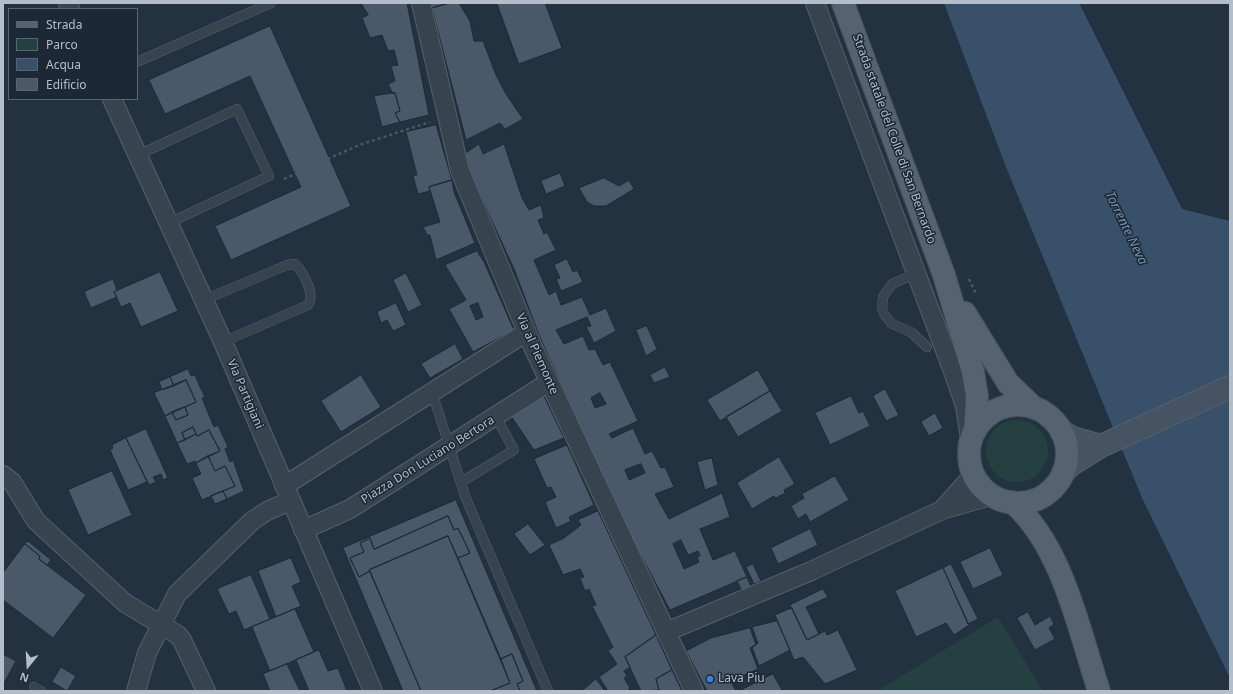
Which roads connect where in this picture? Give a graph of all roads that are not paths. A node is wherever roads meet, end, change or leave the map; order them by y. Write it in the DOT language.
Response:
graph roads {
  1 [pos="271,3"];
  2 [pos="421,3"];
  3 [pos="815,3"];
  4 [pos="843,3"];
  5 [pos="138,62"];
  6 [pos="112,100"];
  7 [pos="138,156"];
  8 [pos="169,223"];
  9 [pos="917,273"];
  10 [pos="944,275"];
  11 [pos="204,300"];
  12 [pos="527,332"];
  13 [pos="223,342"];
  14 [pos="927,347"];
  15 [pos="549,382"];
  16 [pos="1230,387"];
  17 [pos="432,392"];
  18 [pos="1034,408"];
  19 [pos="496,417"];
  20 [pos="1061,432"];
  21 [pos="973,438"];
  22 [pos="449,446"];
  23 [pos="1101,446"];
  24 [pos="1063,473"];
  25 [pos="974,474"];
  26 [pos="3,475"];
  27 [pos="461,482"];
  28 [pos="1048,493"];
  29 [pos="287,494"];
  30 [pos="1003,499"];
  31 [pos="942,510"];
  32 [pos="303,530"];
  33 [pos="1046,542"];
  34 [pos="161,623"];
  35 [pos="666,632"];
  36 [pos="136,691"];
  37 [pos="206,691"];
  38 [pos="372,691"];
  39 [pos="548,691"];
  40 [pos="694,691"];
  41 [pos="1099,691"];
  1 -- 5 [label="lane"];
  2 -- 12 [label="street, Via al Piemonte"];
  3 -- 9 [label="street"];
  4 -- 10 [label="main road, Strada statale del Colle di San Bernardo"];
  6 -- 7 [label="street, Via Partigiani"];
  7 -- 8 [label="street, Via Partigiani"];
  7 -- 8 [label="lane"];
  8 -- 11 [label="street, Via Partigiani"];
  9 -- 14 [label="lane"];
  9 -- 21 [label="street"];
  10 -- 18 [label="main road, Strada statale del Colle di San Bernardo"];
  10 -- 21 [label="main road, Strada statale del Colle di San Bernardo"];
  11 -- 13 [label="street, Via Partigiani"];
  11 -- 13 [label="lane"];
  12 -- 15 [label="street, Via al Piemonte"];
  12 -- 17 [label="street"];
  13 -- 29 [label="street, Via Partigiani"];
  15 -- 19 [label="street, Piazza Don Luciano Bertora"];
  15 -- 35 [label="street, Via al Piemonte"];
  16 -- 23 [label="main road"];
  17 -- 22 [label="lane"];
  17 -- 29 [label="street"];
  18 -- 20 [label="main road"];
  18 -- 21 [label="main road"];
  19 -- 22 [label="street, Piazza Don Luciano Bertora"];
  19 -- 27 [label="lane"];
  20 -- 23 [label="main road"];
  20 -- 24 [label="main road"];
  21 -- 25 [label="main road"];
  22 -- 27 [label="lane"];
  22 -- 32 [label="street, Piazza Don Luciano Bertora"];
  23 -- 24 [label="main road"];
  24 -- 28 [label="main road"];
  25 -- 30 [label="main road"];
  25 -- 31 [label="street"];
  26 -- 34 [label="street"];
  27 -- 39 [label="lane"];
  28 -- 30 [label="main road"];
  28 -- 33 [label="main road"];
  29 -- 32 [label="street, Via Partigiani"];
  29 -- 34 [label="street"];
  30 -- 31 [label="street"];
  30 -- 33 [label="main road"];
  31 -- 35 [label="street"];
  32 -- 38 [label="street, Via Partigiani"];
  33 -- 41 [label="main road"];
  34 -- 36 [label="street"];
  34 -- 37 [label="street"];
  35 -- 40 [label="street, Via al Piemonte"];
}
